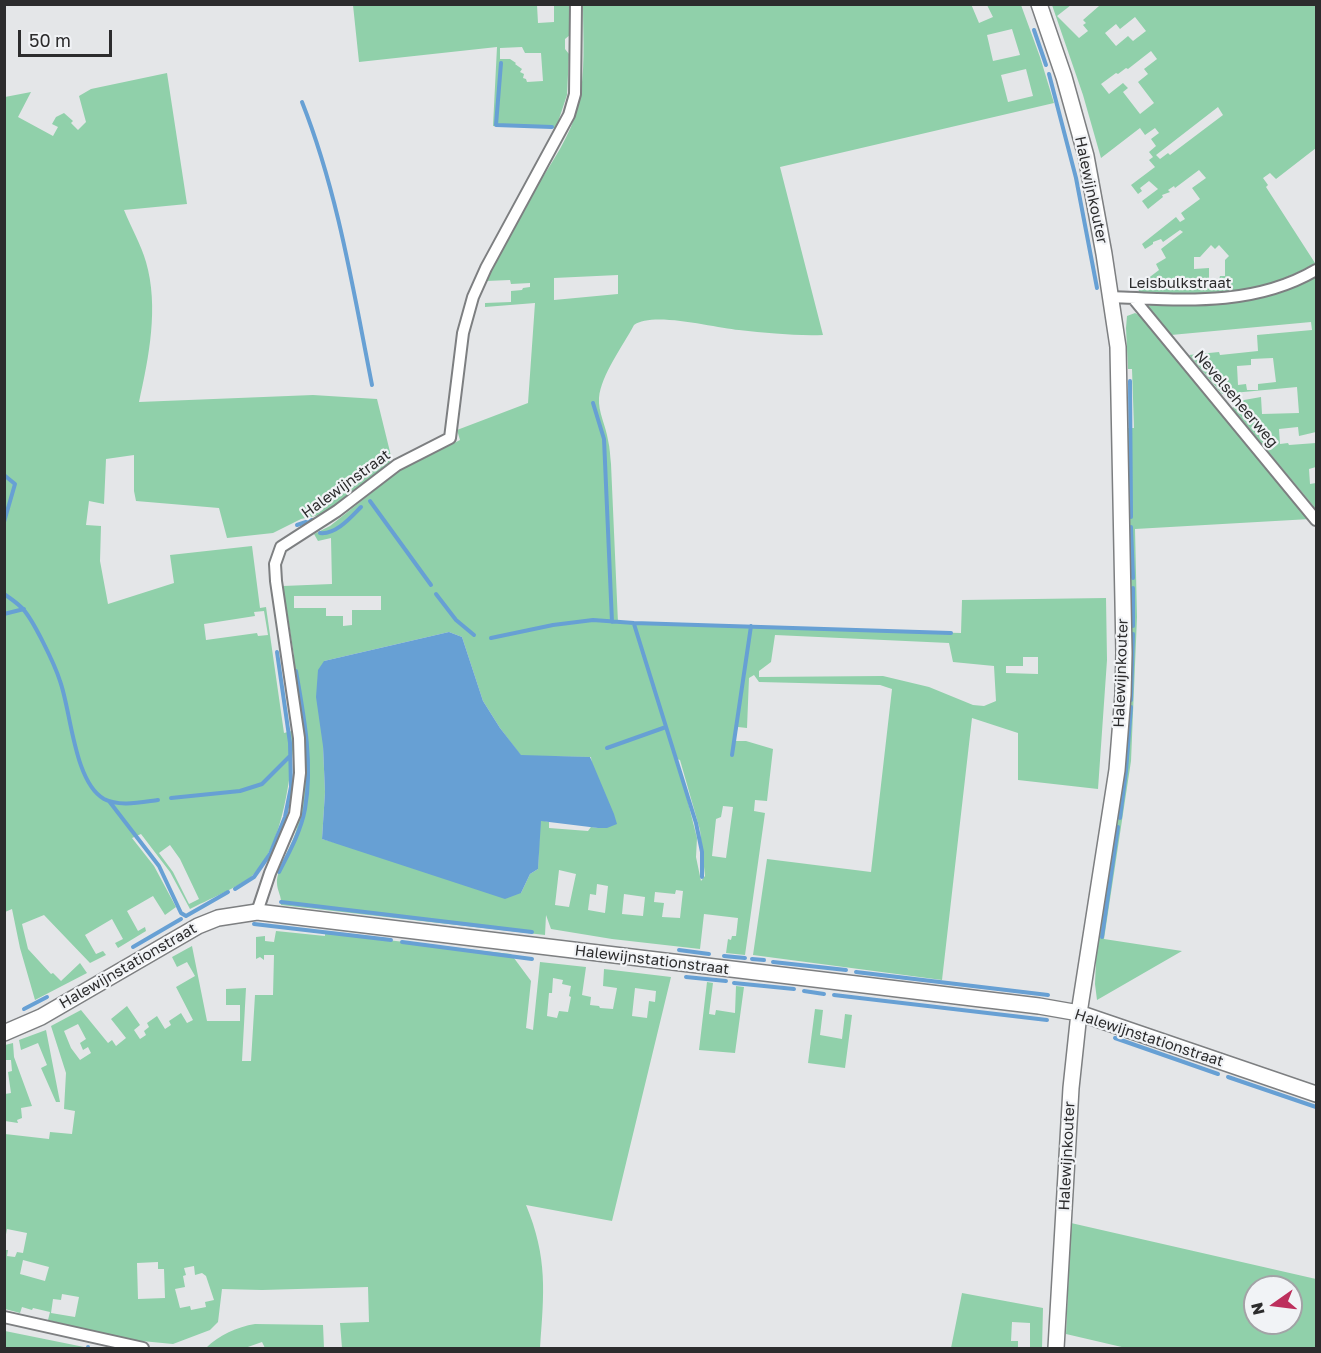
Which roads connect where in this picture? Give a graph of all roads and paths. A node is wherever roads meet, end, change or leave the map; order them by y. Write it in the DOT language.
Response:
graph roads {
  1 [pos="576,4"];
  2 [pos="1039,4"];
  3 [pos="1317,270"];
  4 [pos="1110,297"];
  5 [pos="1133,298"];
  6 [pos="1317,520"];
  7 [pos="257,912"];
  8 [pos="1079,1012"];
  9 [pos="4,1033"];
  10 [pos="1317,1094"];
  11 [pos="4,1317"];
  12 [pos="142,1348"];
  13 [pos="1056,1348"];
  1 -- 7 [label="street, Halewijnstraat"];
  2 -- 4 [label="street, Halewijnkouter"];
  3 -- 5 [label="street, Leisbulkstraat"];
  4 -- 5 [label="street, Leisbulkstraat"];
  4 -- 8 [label="street, Halewijnkouter"];
  5 -- 6 [label="street, Nevelseheerweg"];
  7 -- 8 [label="street, Halewijnstationstraat"];
  7 -- 9 [label="street, Halewijnstationstraat"];
  8 -- 10 [label="street, Halewijnstationstraat"];
  8 -- 13 [label="street, Halewijnkouter"];
  11 -- 12 [label="street"];
}
